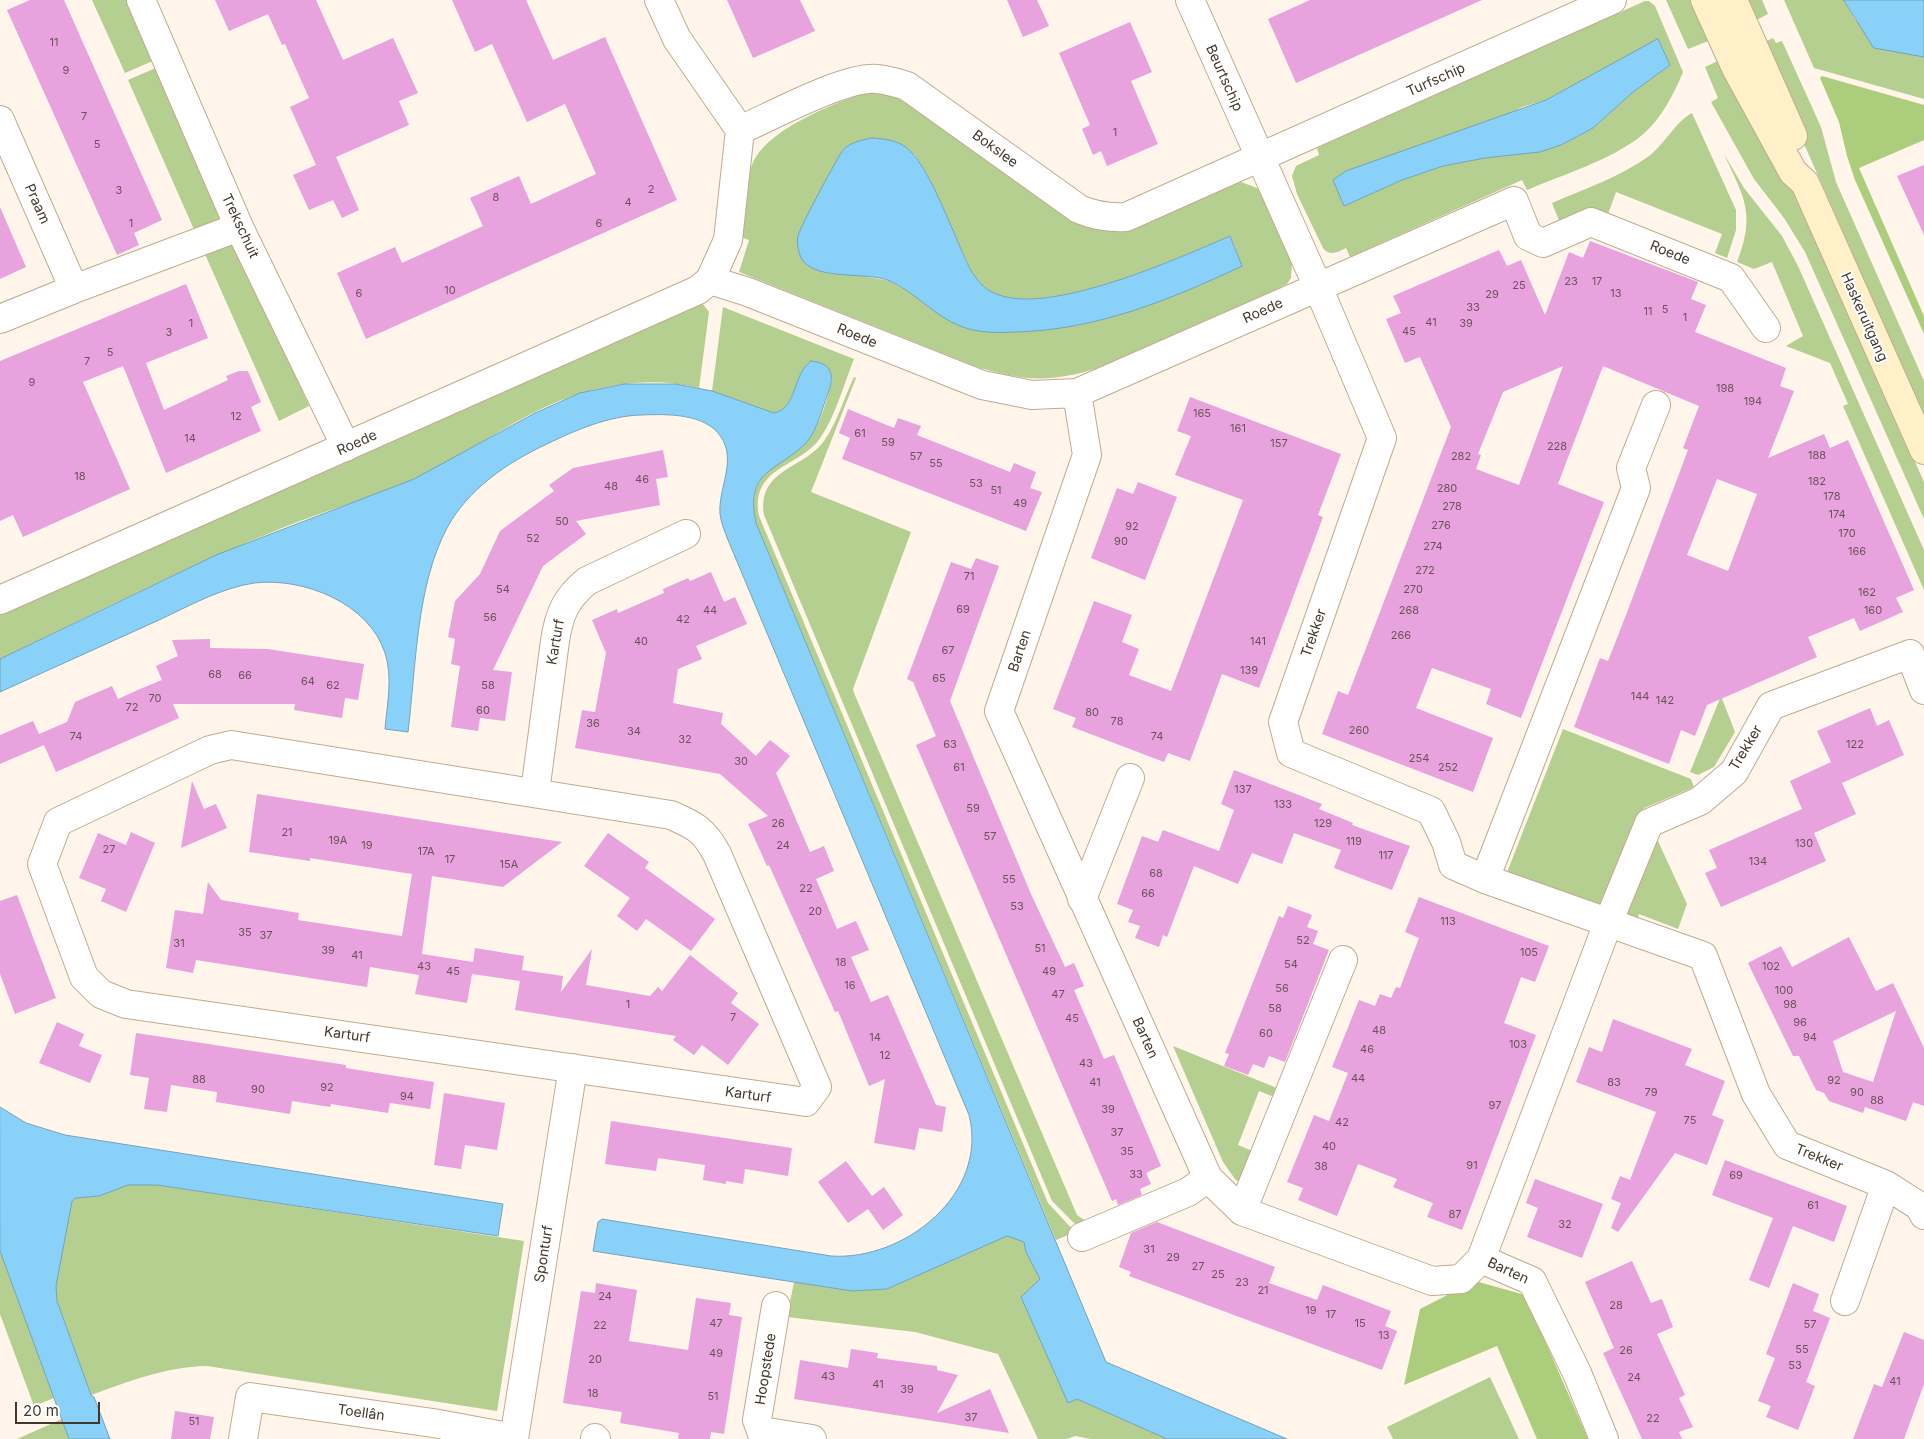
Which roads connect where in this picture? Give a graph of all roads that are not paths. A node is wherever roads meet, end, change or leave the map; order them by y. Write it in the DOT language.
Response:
graph roads {
  1 [pos="141,0"];
  2 [pos="659,0"];
  3 [pos="1190,0"];
  4 [pos="1612,0"];
  5 [pos="1705,0"];
  6 [pos="1733,0"];
  7 [pos="0,120"];
  8 [pos="740,130"];
  9 [pos="1258,156"];
  10 [pos="1805,183"];
  11 [pos="240,227"];
  12 [pos="710,280"];
  13 [pos="1318,287"];
  14 [pos="74,289"];
  15 [pos="0,319"];
  16 [pos="1766,328"];
  17 [pos="1077,394"];
  18 [pos="1656,405"];
  19 [pos="346,448"];
  20 [pos="1924,450"];
  21 [pos="686,534"];
  22 [pos="0,600"];
  23 [pos="1924,690"];
  24 [pos="1130,778"];
  25 [pos="535,792"];
  26 [pos="1485,879"];
  27 [pos="1082,899"];
  28 [pos="1608,923"];
  29 [pos="1343,960"];
  30 [pos="573,1068"];
  31 [pos="1208,1178"];
  32 [pos="1886,1185"];
  33 [pos="1242,1211"];
  34 [pos="1924,1215"];
  35 [pos="1082,1237"];
  36 [pos="1481,1259"];
  37 [pos="1845,1301"];
  38 [pos="776,1306"];
  39 [pos="762,1435"];
  40 [pos="243,1439"];
  41 [pos="514,1439"];
  42 [pos="812,1439"];
  43 [pos="1604,1439"];
  1 -- 11 [label="street, Trekschuit"];
  2 -- 8 [label="street"];
  3 -- 9 [label="street, Beurtschip"];
  4 -- 9 [label="street, Turfschip"];
  5 -- 10 [label="main road, Haskeruitgang"];
  6 -- 10 [label="main road, Haskeruitgang"];
  7 -- 14 [label="street, Praam"];
  8 -- 9 [label="street, Bokslee"];
  8 -- 12 [label="street"];
  9 -- 13 [label="street"];
  10 -- 20 [label="main road, Haskeruitgang"];
  11 -- 14 [label="street"];
  11 -- 19 [label="street, Trekschuit"];
  12 -- 17 [label="street, Roede"];
  12 -- 19 [label="street, Roede"];
  13 -- 16 [label="street, Roede"];
  13 -- 17 [label="street, Roede"];
  13 -- 26 [label="street, Trekker"];
  14 -- 15 [label="street"];
  17 -- 27 [label="street, Barten"];
  18 -- 26 [label="street"];
  19 -- 22 [label="street, Roede"];
  21 -- 25 [label="street, Karturf"];
  23 -- 28 [label="street, Trekker"];
  24 -- 27 [label="street"];
  25 -- 30 [label="street, Karturf"];
  25 -- 30 [label="street, Karturf"];
  26 -- 28 [label="street, Trekker"];
  27 -- 31 [label="street, Barten"];
  28 -- 32 [label="street, Trekker"];
  28 -- 36 [label="street, Trekker"];
  29 -- 33 [label="street"];
  30 -- 41 [label="street, Sponturf"];
  31 -- 33 [label="street, Barten"];
  31 -- 35 [label="street"];
  32 -- 34 [label="street, Trekker"];
  32 -- 37 [label="street"];
  33 -- 36 [label="street, Barten"];
  36 -- 43 [label="street, Barten"];
  38 -- 39 [label="street, Hoopstede"];
  39 -- 42 [label="street, Hoopstede"];
  40 -- 41 [label="street, Toellân"];
}
